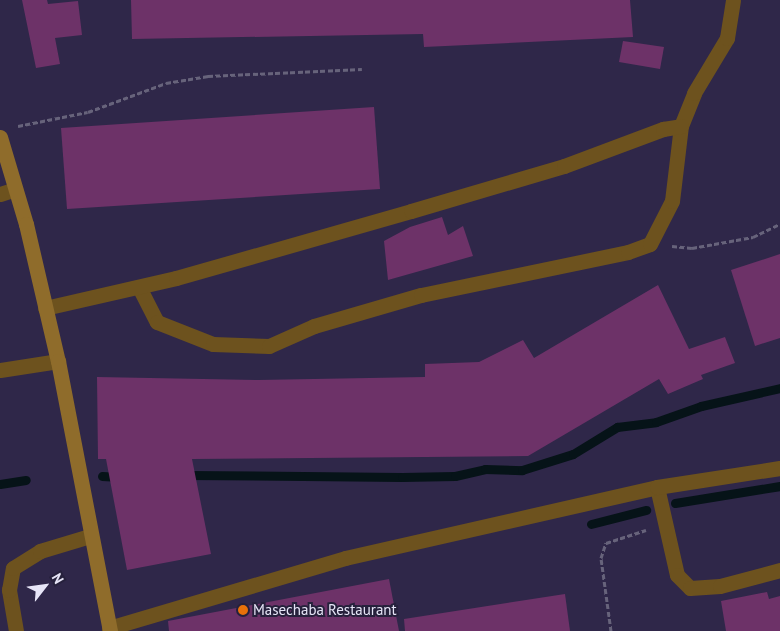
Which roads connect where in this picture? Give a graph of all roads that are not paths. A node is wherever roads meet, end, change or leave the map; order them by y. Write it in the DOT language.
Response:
graph roads {
  1 [pos="733,0"];
  2 [pos="681,126"];
  3 [pos="4,133"];
  4 [pos="15,189"];
  5 [pos="0,194"];
  6 [pos="139,287"];
  7 [pos="46,308"];
  8 [pos="58,361"];
  9 [pos="0,370"];
  10 [pos="780,468"];
  11 [pos="657,487"];
  12 [pos="90,536"];
  13 [pos="780,570"];
  14 [pos="5,599"];
  15 [pos="109,630"];
  16 [pos="16,631"];
  1 -- 2 [label="street"];
  2 -- 6 [label="street"];
  2 -- 6 [label="street"];
  3 -- 4 [label="main road"];
  4 -- 5 [label="street"];
  4 -- 7 [label="main road"];
  6 -- 7 [label="street"];
  7 -- 8 [label="main road"];
  8 -- 9 [label="street"];
  8 -- 12 [label="main road"];
  10 -- 11 [label="street"];
  11 -- 13 [label="street"];
  11 -- 15 [label="street"];
  12 -- 14 [label="street"];
  12 -- 15 [label="main road"];
  14 -- 16 [label="street"];
}
